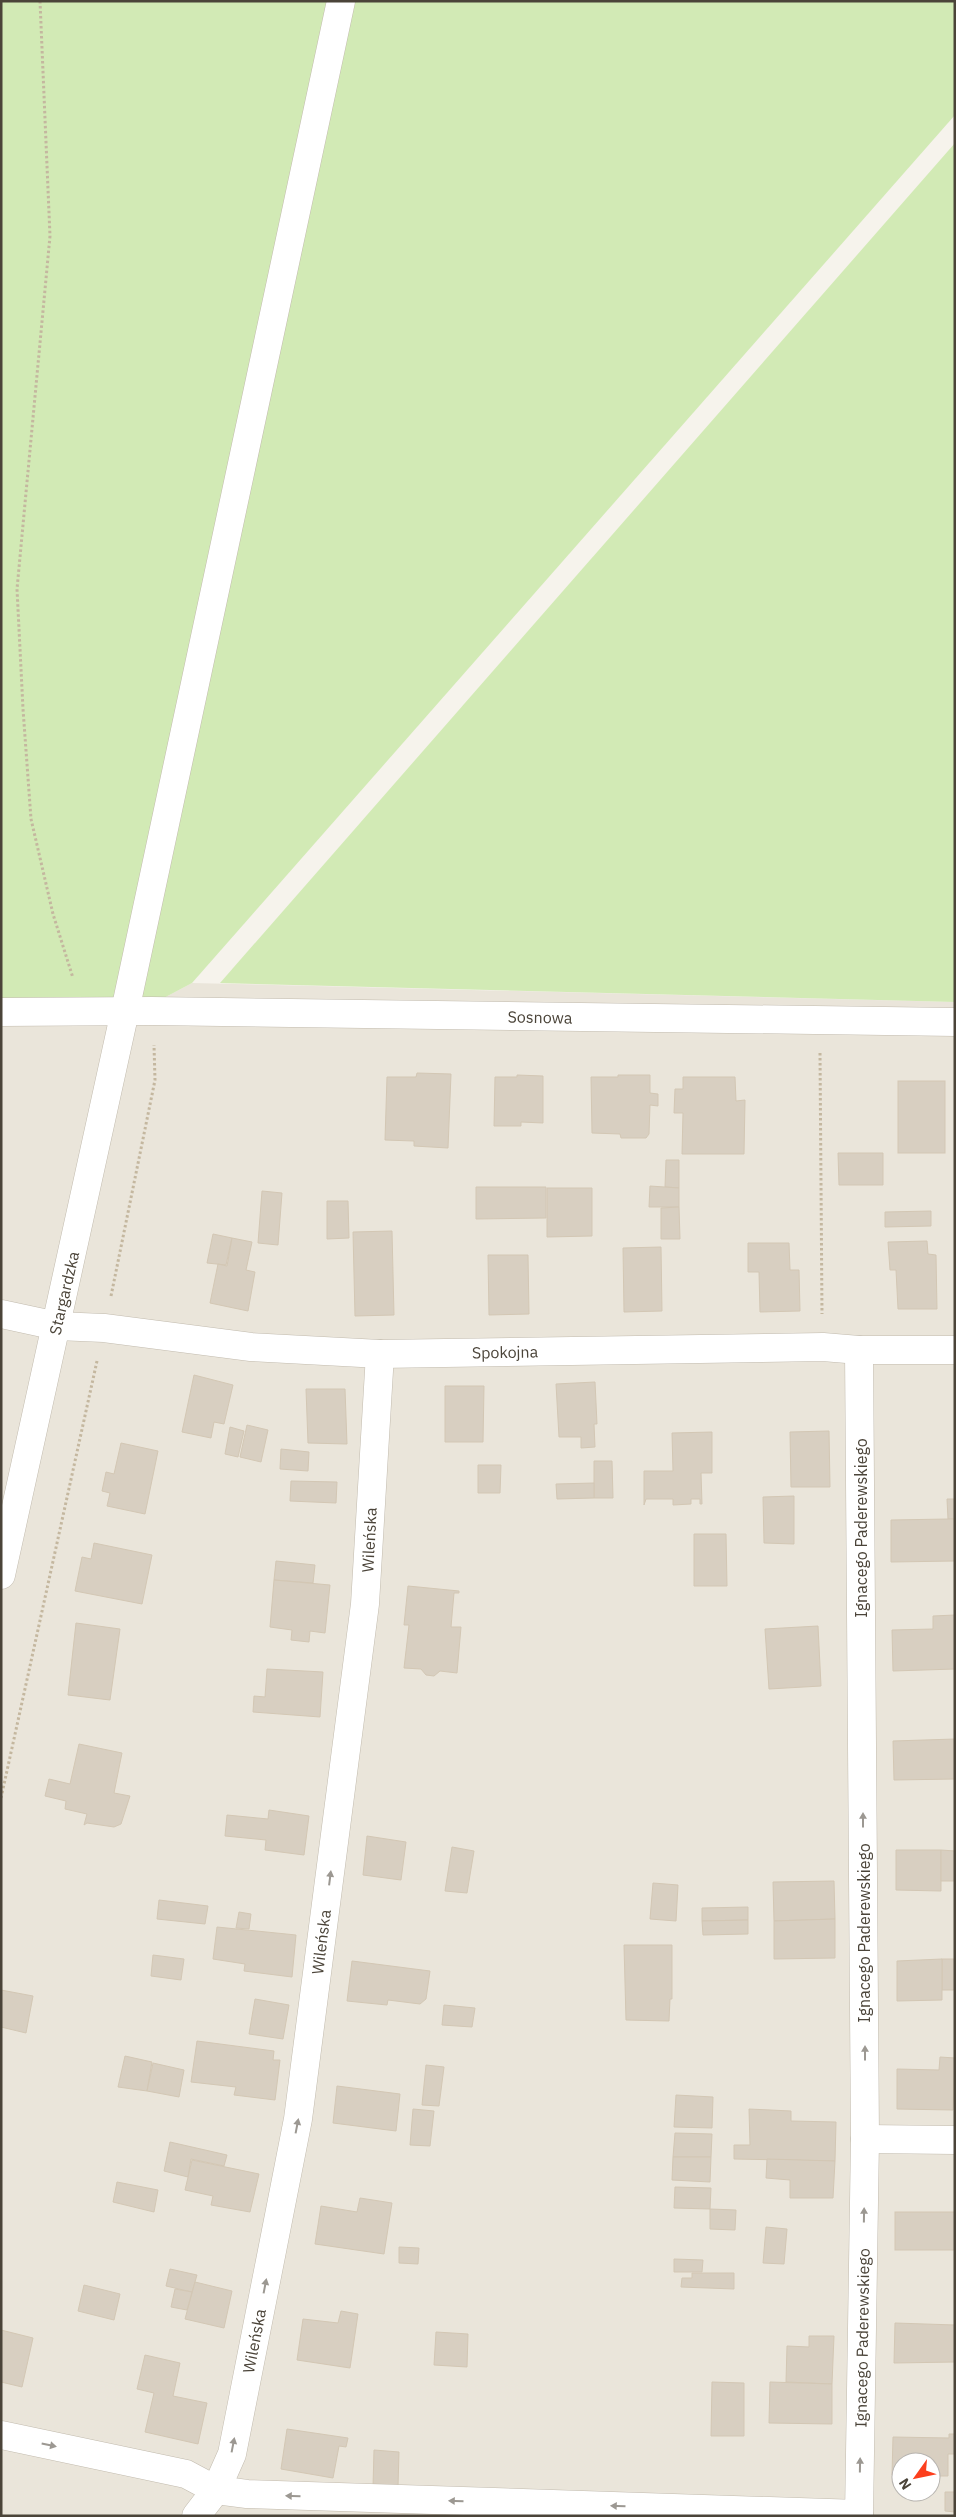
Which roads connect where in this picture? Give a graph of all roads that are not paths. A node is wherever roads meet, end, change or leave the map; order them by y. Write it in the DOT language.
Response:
graph roads {
  1 [pos="341,1"];
  2 [pos="125,1011"];
  3 [pos="1,1012"];
  4 [pos="955,1022"];
  5 [pos="1,1314"];
  6 [pos="57,1326"];
  7 [pos="859,1350"];
  8 [pos="955,1350"];
  9 [pos="380,1354"];
  10 [pos="1,1575"];
  11 [pos="866,2140"];
  12 [pos="955,2140"];
  13 [pos="1,2435"];
  14 [pos="216,2490"];
  15 [pos="859,2515"];
  16 [pos="196,2516"];
  1 -- 2 [label="street, Stargardzka"];
  2 -- 3 [label="street, Sosnowa"];
  2 -- 4 [label="street, Sosnowa"];
  2 -- 6 [label="street, Stargardzka"];
  5 -- 6 [label="street, Spokojna"];
  6 -- 9 [label="street, Spokojna"];
  6 -- 10 [label="street, Stargardzka"];
  7 -- 8 [label="street, Spokojna"];
  7 -- 9 [label="street, Spokojna"];
  11 -- 7 [label="street, Ignacego Paderewskiego, one-way"];
  14 -- 9 [label="street, Wileńska, one-way"];
  11 -- 12 [label="street"];
  15 -- 11 [label="street, Ignacego Paderewskiego, one-way"];
  13 -- 14 [label="street, one-way"];
  15 -- 14 [label="street, one-way"];
  14 -- 16 [label="street, Wileńska"];
}
